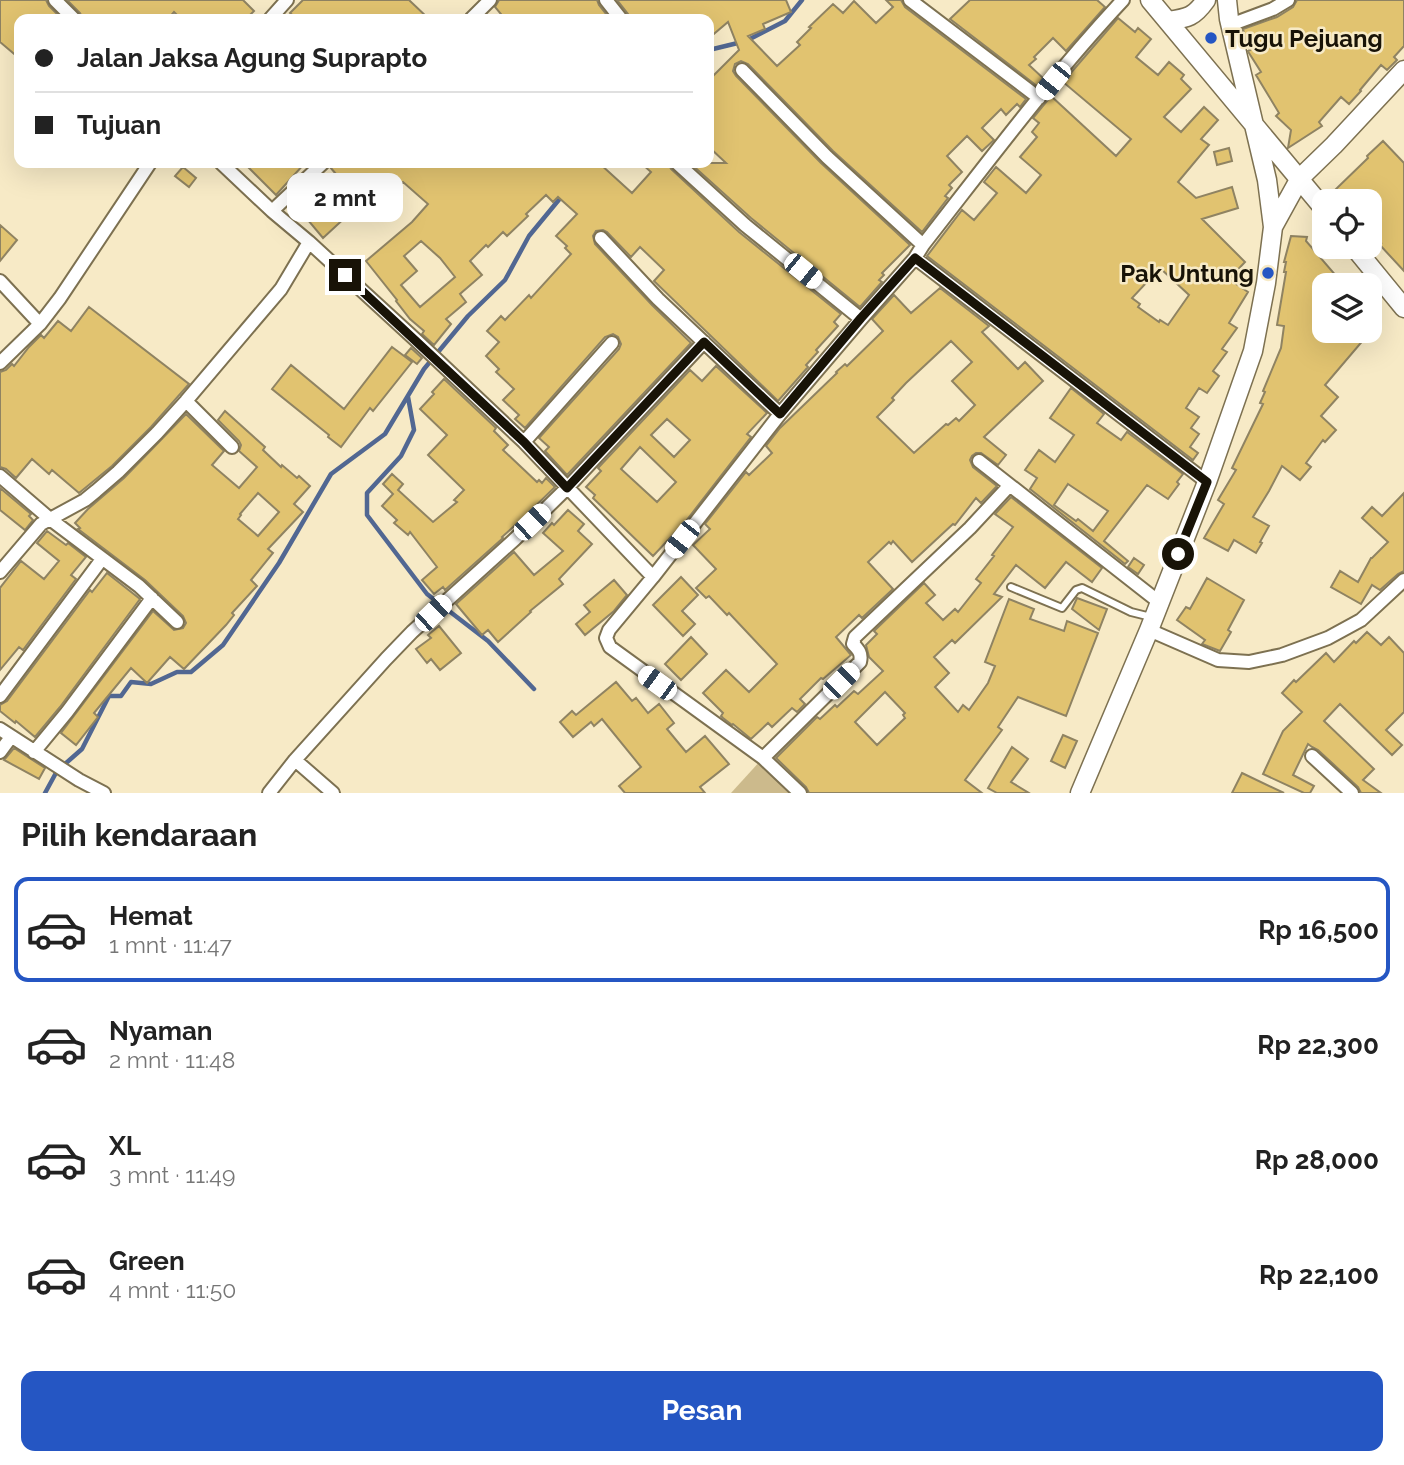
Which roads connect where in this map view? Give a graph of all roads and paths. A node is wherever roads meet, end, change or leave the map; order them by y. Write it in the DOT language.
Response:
graph roads {
  1 [pos="55,0"];
  2 [pos="287,0"];
  3 [pos="490,0"];
  4 [pos="606,0"];
  5 [pos="910,0"];
  6 [pos="1122,0"];
  7 [pos="1150,0"];
  8 [pos="1206,0"];
  9 [pos="1227,0"];
  10 [pos="1288,0"];
  11 [pos="69,14"];
  12 [pos="274,14"];
  13 [pos="476,14"];
  14 [pos="617,14"];
  15 [pos="1168,21"];
  16 [pos="1230,25"];
  17 [pos="742,70"];
  18 [pos="1404,70"];
  19 [pos="1039,98"];
  20 [pos="1255,126"];
  21 [pos="147,168"];
  22 [pos="226,168"];
  23 [pos="318,168"];
  24 [pos="682,168"];
  25 [pos="1300,178"];
  26 [pos="1312,193"];
  27 [pos="272,211"];
  28 [pos="1273,227"];
  29 [pos="601,238"];
  30 [pos="309,242"];
  31 [pos="923,244"];
  32 [pos="915,258"];
  33 [pos="1364,259"];
  34 [pos="0,281"];
  35 [pos="1404,308"];
  36 [pos="861,318"];
  37 [pos="40,324"];
  38 [pos="704,342"];
  39 [pos="612,343"];
  40 [pos="0,363"];
  41 [pos="186,401"];
  42 [pos="780,414"];
  43 [pos="524,442"];
  44 [pos="232,447"];
  45 [pos="979,461"];
  46 [pos="0,477"];
  47 [pos="1207,482"];
  48 [pos="1009,486"];
  49 [pos="567,488"];
  50 [pos="50,519"];
  51 [pos="102,559"];
  52 [pos="0,572"];
  53 [pos="653,577"];
  54 [pos="1404,580"];
  55 [pos="1012,587"];
  56 [pos="152,598"];
  57 [pos="1153,616"];
  58 [pos="177,622"];
  59 [pos="0,696"];
  60 [pos="0,729"];
  61 [pos="11,737"];
  62 [pos="0,752"];
  63 [pos="37,754"];
  64 [pos="1312,756"];
  65 [pos="762,758"];
  66 [pos="295,760"];
  67 [pos="104,793"];
  68 [pos="269,793"];
  69 [pos="333,793"];
  70 [pos="800,793"];
  71 [pos="1080,793"];
  72 [pos="1352,793"];
  1 -- 11 [label="street"];
  2 -- 12 [label="street"];
  3 -- 13 [label="street"];
  4 -- 14 [label="street"];
  5 -- 19 [label="street"];
  6 -- 19 [label="street"];
  7 -- 15 [label="main road"];
  8 -- 15 [label="main road"];
  9 -- 16 [label="main road"];
  10 -- 16 [label="street"];
  15 -- 20 [label="main road"];
  16 -- 20 [label="main road"];
  17 -- 31 [label="street"];
  18 -- 25 [label="main road"];
  19 -- 31 [label="street"];
  20 -- 25 [label="main road"];
  20 -- 28 [label="main road"];
  21 -- 37 [label="street"];
  22 -- 27 [label="street"];
  23 -- 27 [label="street"];
  24 -- 36 [label="street"];
  25 -- 26 [label="main road"];
  25 -- 28 [label="main road"];
  27 -- 30 [label="street"];
  28 -- 47 [label="main road"];
  29 -- 38 [label="street"];
  30 -- 41 [label="street"];
  30 -- 43 [label="street"];
  31 -- 32 [label="street"];
  32 -- 36 [label="street"];
  32 -- 47 [label="street"];
  33 -- 35 [label="main road"];
  34 -- 37 [label="street"];
  36 -- 42 [label="street"];
  37 -- 40 [label="street"];
  38 -- 42 [label="street"];
  38 -- 49 [label="street"];
  39 -- 43 [label="street"];
  41 -- 44 [label="street"];
  41 -- 50 [label="street"];
  42 -- 53 [label="street"];
  43 -- 49 [label="street"];
  45 -- 48 [label="street"];
  46 -- 50 [label="street"];
  47 -- 57 [label="main road"];
  48 -- 57 [label="street"];
  48 -- 65 [label="street"];
  49 -- 53 [label="street"];
  49 -- 66 [label="street"];
  50 -- 51 [label="street"];
  50 -- 52 [label="street"];
  51 -- 56 [label="street"];
  51 -- 59 [label="street"];
  53 -- 65 [label="street"];
  54 -- 57 [label="street"];
  55 -- 57 [label="lane"];
  56 -- 58 [label="street"];
  56 -- 63 [label="street"];
  57 -- 71 [label="main road"];
  60 -- 61 [label="street"];
  61 -- 62 [label="street"];
  61 -- 63 [label="street"];
  63 -- 67 [label="street"];
  64 -- 72 [label="street"];
  65 -- 70 [label="street"];
  66 -- 68 [label="street"];
  66 -- 69 [label="street"];
}
